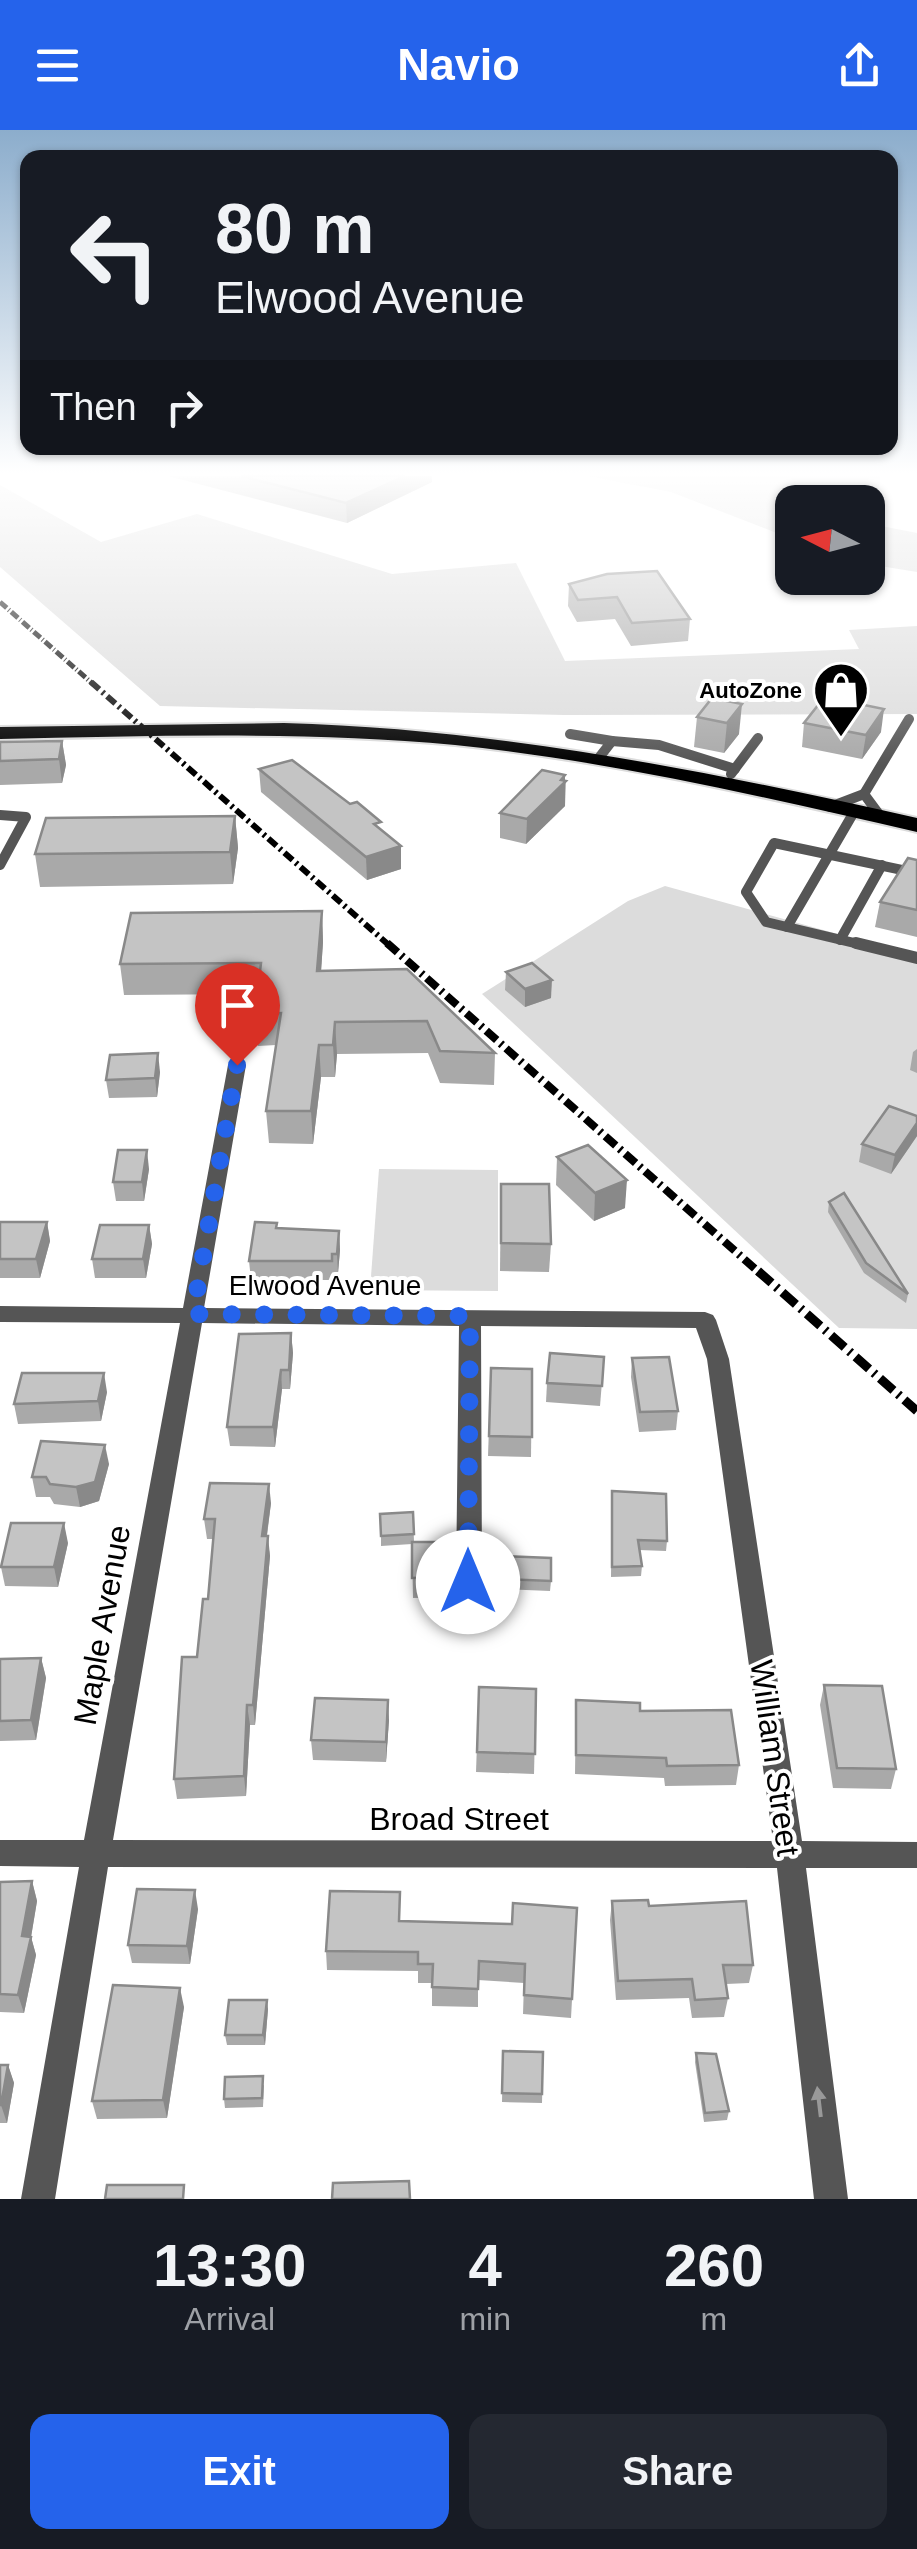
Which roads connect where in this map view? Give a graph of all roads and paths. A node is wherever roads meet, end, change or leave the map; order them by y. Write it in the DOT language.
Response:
graph roads {
  1 [pos="909,720"];
  2 [pos="0,733"];
  3 [pos="570,734"];
  4 [pos="758,738"];
  5 [pos="605,750"];
  6 [pos="730,777"];
  7 [pos="859,803"];
  8 [pos="0,815"];
  9 [pos="917,825"];
  10 [pos="826,854"];
  11 [pos="0,864"];
  12 [pos="882,866"];
  13 [pos="917,873"];
  14 [pos="786,927"];
  15 [pos="840,940"];
  16 [pos="917,958"];
  17 [pos="237,1065"];
  18 [pos="0,1314"];
  19 [pos="193,1314"];
  20 [pos="470,1316"];
  21 [pos="705,1320"];
  22 [pos="468,1582"];
  23 [pos="96,1852"];
  24 [pos="0,1853"];
  25 [pos="789,1854"];
  26 [pos="917,1855"];
  27 [pos="38,2199"];
  28 [pos="831,2199"];
  1 -- 7 [label="lane"];
  2 -- 5 [label="highway"];
  3 -- 5 [label="lane"];
  4 -- 6 [label="lane"];
  5 -- 6 [label="highway"];
  6 -- 7 [label="highway"];
  7 -- 9 [label="highway"];
  7 -- 10 [label="lane"];
  8 -- 11 [label="lane"];
  10 -- 12 [label="lane"];
  10 -- 14 [label="lane"];
  10 -- 14 [label="lane"];
  12 -- 13 [label="lane"];
  12 -- 15 [label="lane"];
  14 -- 15 [label="lane"];
  15 -- 16 [label="lane"];
  17 -- 19 [label="street, Maple Avenue"];
  18 -- 19 [label="street, Elwood Avenue"];
  19 -- 20 [label="street, Elwood Avenue"];
  19 -- 23 [label="street, Maple Avenue"];
  20 -- 21 [label="street, Elwood Avenue"];
  20 -- 22 [label="street"];
  21 -- 25 [label="street, William Street"];
  23 -- 24 [label="street, Broad Street"];
  23 -- 25 [label="street, Broad Street"];
  23 -- 27 [label="street, Maple Avenue"];
  25 -- 26 [label="street, Broad Street"];
  28 -- 25 [label="street, William Street, one-way"];
}
